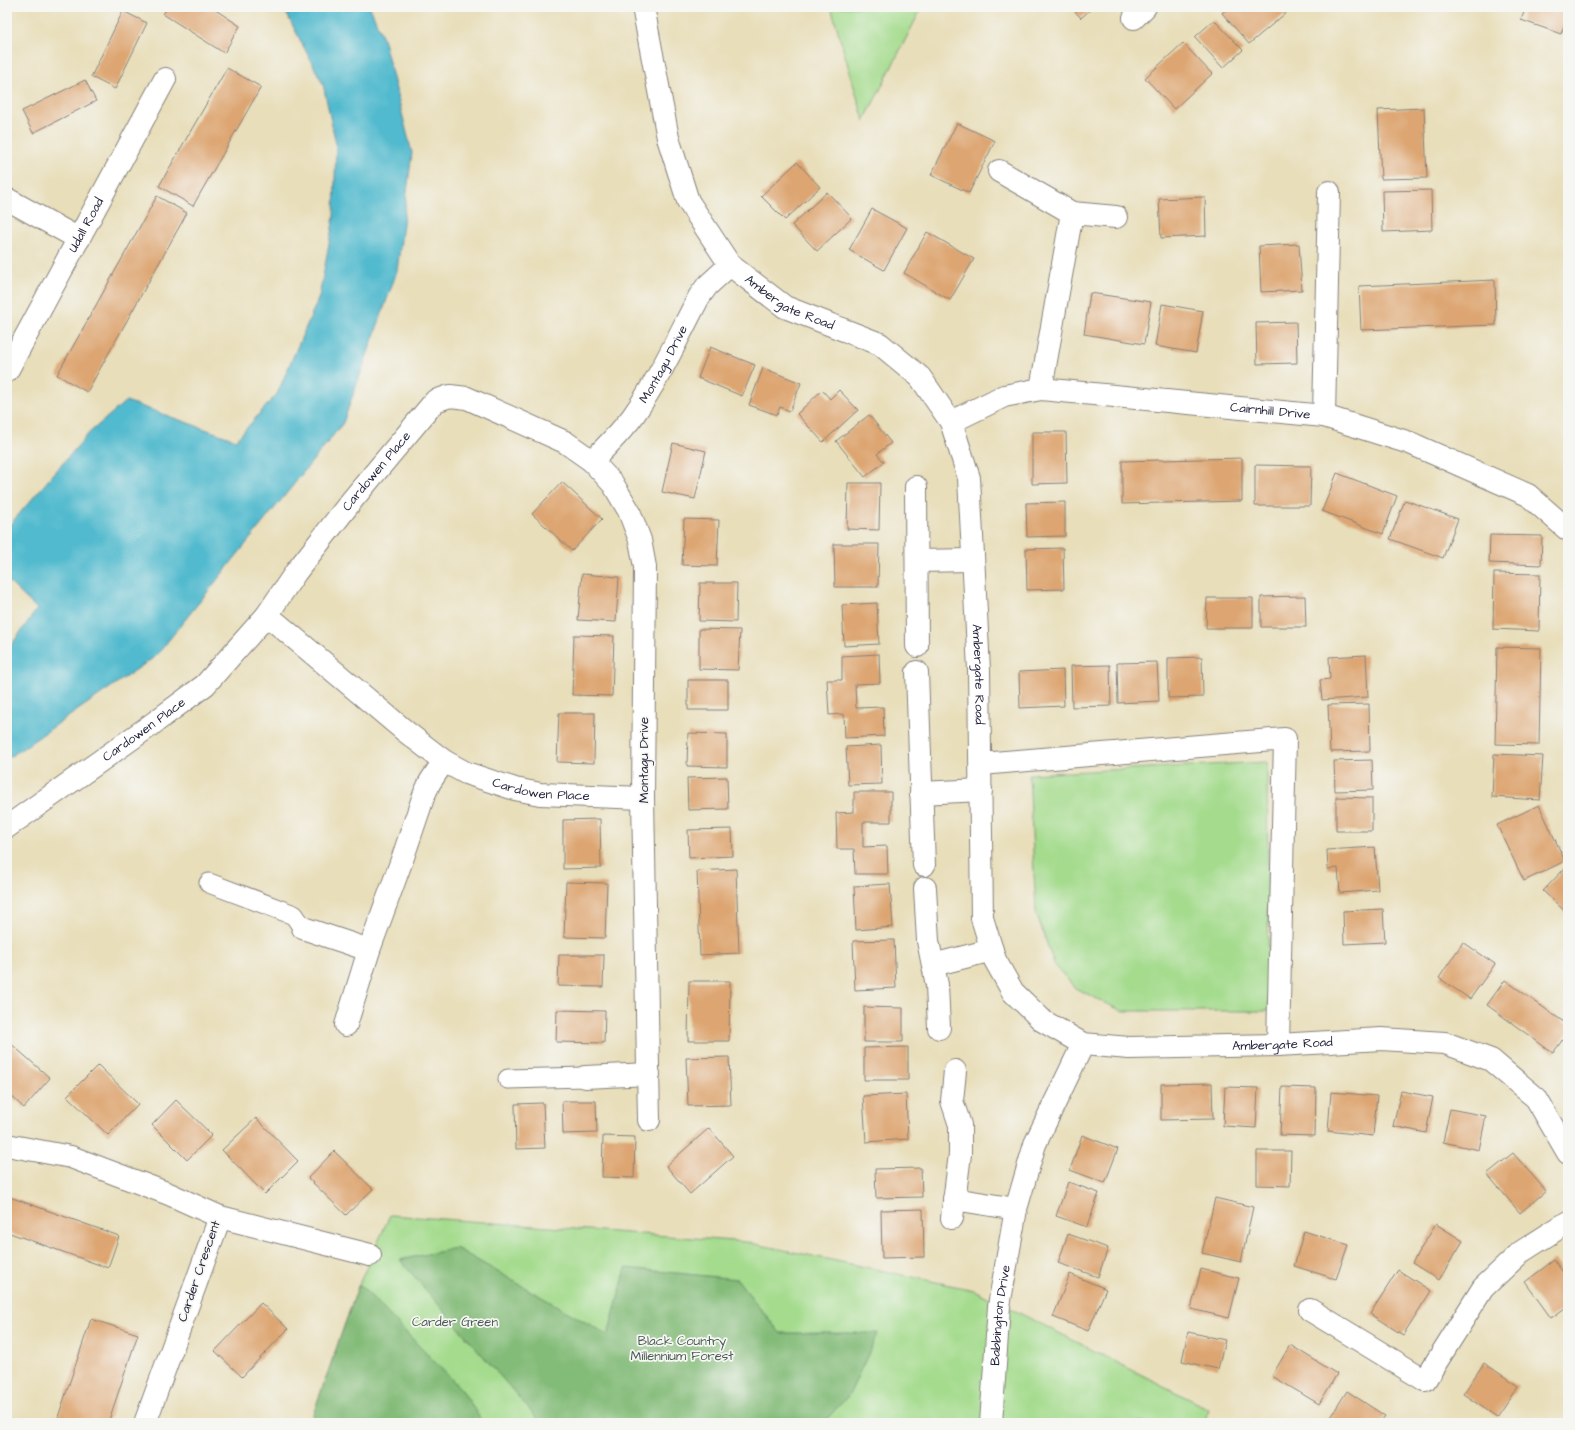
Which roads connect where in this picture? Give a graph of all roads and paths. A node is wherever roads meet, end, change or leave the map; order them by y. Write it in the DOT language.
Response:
graph roads {
  1 [pos="643,7"];
  2 [pos="165,79"];
  3 [pos="999,171"];
  4 [pos="1329,192"];
  5 [pos="7,199"];
  6 [pos="1072,213"];
  7 [pos="1116,217"];
  8 [pos="79,239"];
  9 [pos="730,265"];
  10 [pos="7,371"];
  11 [pos="1041,389"];
  12 [pos="1324,416"];
  13 [pos="518,422"];
  14 [pos="951,422"];
  15 [pos="592,461"];
  16 [pos="916,487"];
  17 [pos="1568,530"];
  18 [pos="973,560"];
  19 [pos="917,561"];
  20 [pos="266,615"];
  21 [pos="917,646"];
  22 [pos="917,672"];
  23 [pos="444,761"];
  24 [pos="981,764"];
  25 [pos="981,790"];
  26 [pos="921,793"];
  27 [pos="643,798"];
  28 [pos="7,827"];
  29 [pos="924,865"];
  30 [pos="209,883"];
  31 [pos="925,888"];
  32 [pos="303,928"];
  33 [pos="369,950"];
  34 [pos="992,950"];
  35 [pos="933,965"];
  36 [pos="346,1024"];
  37 [pos="939,1028"];
  38 [pos="1083,1044"];
  39 [pos="1278,1045"];
  40 [pos="955,1071"];
  41 [pos="648,1074"];
  42 [pos="585,1076"];
  43 [pos="508,1079"];
  44 [pos="649,1120"];
  45 [pos="7,1145"];
  46 [pos="1568,1153"];
  47 [pos="1016,1209"];
  48 [pos="220,1217"];
  49 [pos="1568,1222"];
  50 [pos="370,1255"];
  51 [pos="1310,1310"];
  52 [pos="144,1423"];
  53 [pos="991,1423"];
  1 -- 9 [label="street, Ambergate Road"];
  2 -- 8 [label="street, Udall Road"];
  3 -- 6 [label="street"];
  4 -- 12 [label="street"];
  5 -- 8 [label="street"];
  6 -- 7 [label="street"];
  6 -- 11 [label="street"];
  8 -- 10 [label="street, Udall Road"];
  9 -- 14 [label="street, Ambergate Road"];
  9 -- 15 [label="street, Montagu Drive"];
  11 -- 12 [label="street, Cairnhill Drive"];
  11 -- 14 [label="street, Cairnhill Drive"];
  12 -- 17 [label="street, Cairnhill Drive"];
  13 -- 15 [label="street, Montagu Drive"];
  13 -- 20 [label="street, Cardowen Place"];
  14 -- 18 [label="street, Ambergate Road"];
  15 -- 27 [label="street, Montagu Drive"];
  16 -- 19 [label="street"];
  18 -- 19 [label="street"];
  18 -- 24 [label="street, Ambergate Road"];
  19 -- 21 [label="street"];
  20 -- 23 [label="street, Cardowen Place"];
  20 -- 28 [label="street, Cardowen Place"];
  22 -- 26 [label="street"];
  23 -- 27 [label="street, Cardowen Place"];
  23 -- 33 [label="street"];
  24 -- 25 [label="street, Ambergate Road"];
  24 -- 39 [label="street"];
  25 -- 26 [label="street"];
  25 -- 34 [label="street, Ambergate Road"];
  26 -- 29 [label="street"];
  27 -- 41 [label="street, Montagu Drive"];
  30 -- 32 [label="lane"];
  31 -- 35 [label="street"];
  32 -- 33 [label="street"];
  33 -- 36 [label="street"];
  34 -- 35 [label="street"];
  34 -- 38 [label="street, Ambergate Road"];
  35 -- 37 [label="street"];
  38 -- 39 [label="street, Ambergate Road"];
  38 -- 47 [label="street, Babbington Drive"];
  39 -- 46 [label="street, Ambergate Road"];
  40 -- 47 [label="street"];
  41 -- 42 [label="street"];
  41 -- 44 [label="street, Montagu Drive"];
  42 -- 43 [label="lane"];
  45 -- 48 [label="street, Carder Crescent"];
  47 -- 53 [label="street, Babbington Drive"];
  48 -- 50 [label="street"];
  48 -- 52 [label="street, Carder Crescent"];
  49 -- 51 [label="street"];
}
